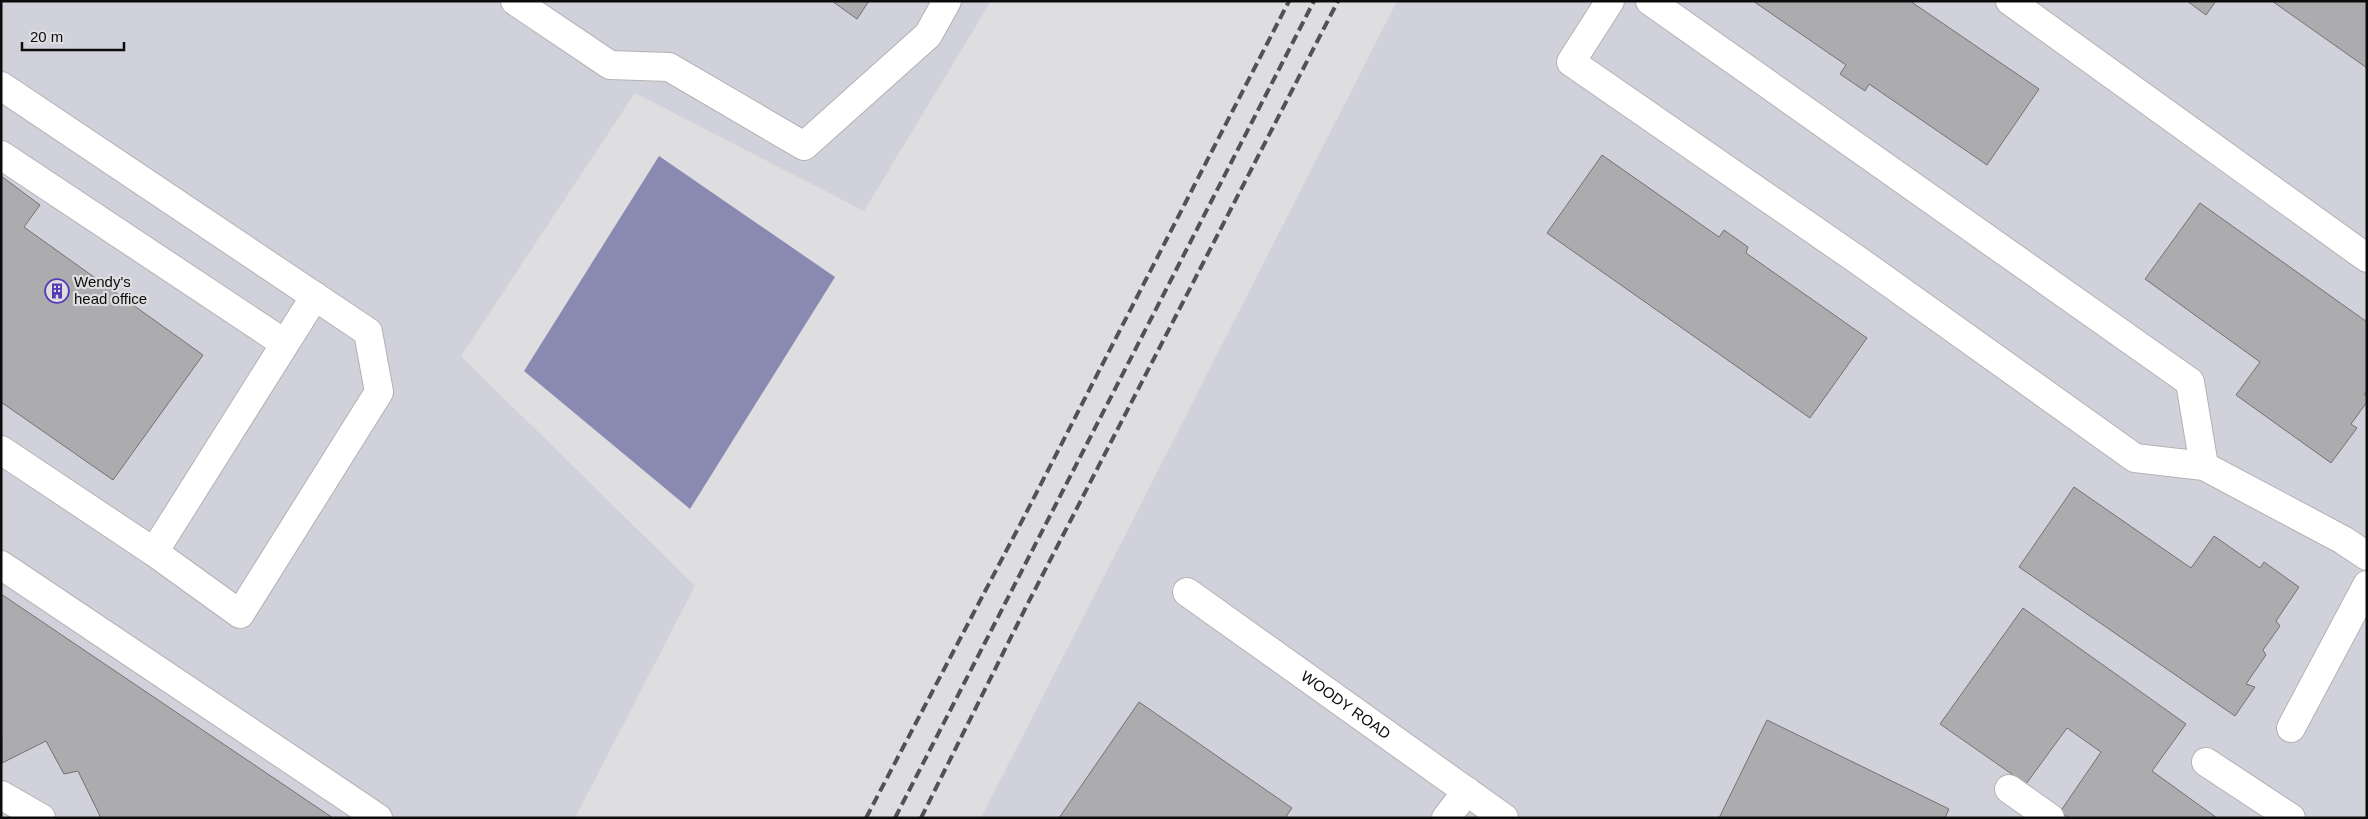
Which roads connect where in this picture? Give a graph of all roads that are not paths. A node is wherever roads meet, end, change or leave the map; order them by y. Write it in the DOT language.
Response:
graph roads {
  1 [pos="515,1"];
  2 [pos="947,1"];
  3 [pos="1610,1"];
  4 [pos="1650,1"];
  5 [pos="2010,1"];
  6 [pos="1,86"];
  7 [pos="1,155"];
  8 [pos="2367,258"];
  9 [pos="315,296"];
  10 [pos="284,343"];
  11 [pos="1,450"];
  12 [pos="2204,466"];
  13 [pos="154,552"];
  14 [pos="2367,556"];
  15 [pos="1,565"];
  16 [pos="2367,585"];
  17 [pos="1187,592"];
  18 [pos="2291,728"];
  19 [pos="2206,762"];
  20 [pos="2009,789"];
  21 [pos="1467,791"];
  22 [pos="1,796"];
  23 [pos="41,818"];
  24 [pos="378,818"];
  25 [pos="1446,818"];
  26 [pos="1504,818"];
  27 [pos="2050,818"];
  28 [pos="2292,818"];
  1 -- 2 [label="street"];
  3 -- 12 [label="street"];
  4 -- 12 [label="street"];
  5 -- 8 [label="street"];
  6 -- 9 [label="street"];
  7 -- 10 [label="street"];
  9 -- 10 [label="street"];
  9 -- 13 [label="street"];
  10 -- 13 [label="street"];
  11 -- 13 [label="street"];
  12 -- 14 [label="street"];
  15 -- 24 [label="street"];
  16 -- 18 [label="street"];
  17 -- 21 [label="street, WOODY ROAD"];
  19 -- 28 [label="street"];
  20 -- 27 [label="street"];
  21 -- 25 [label="street"];
  21 -- 26 [label="street, WOODY ROAD"];
  22 -- 23 [label="street"];
}
